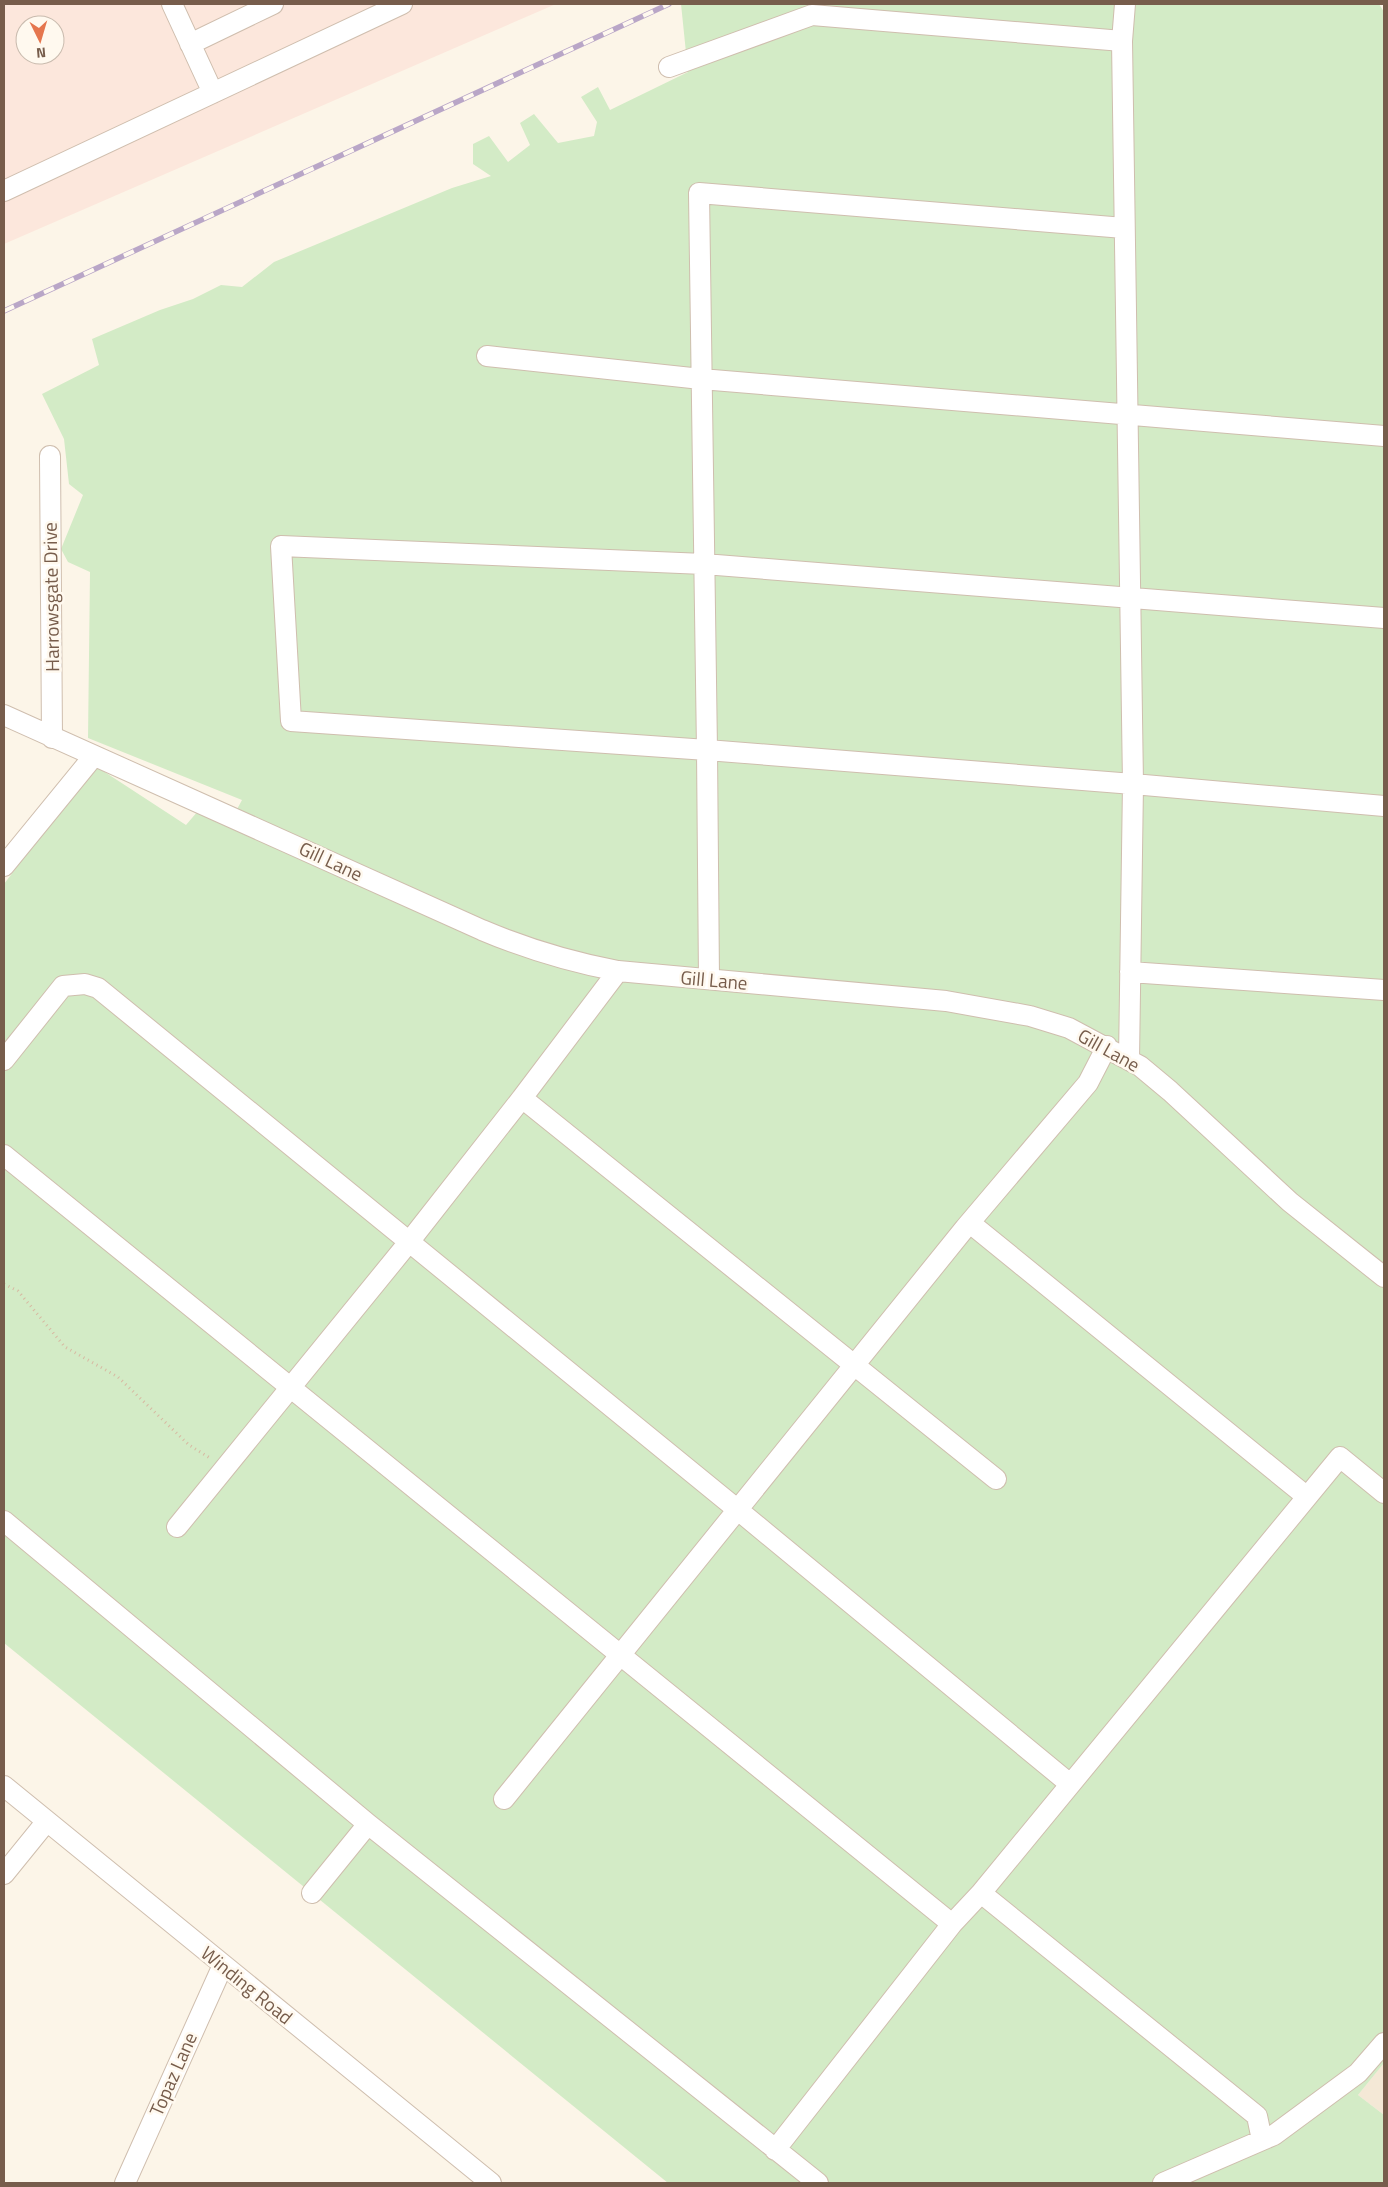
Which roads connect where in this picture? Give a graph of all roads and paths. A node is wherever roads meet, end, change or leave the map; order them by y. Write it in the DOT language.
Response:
graph roads {
  1 [pos="172,4"];
  2 [pos="273,4"];
  3 [pos="402,4"];
  4 [pos="1125,4"];
  5 [pos="1122,41"];
  6 [pos="190,44"];
  7 [pos="669,67"];
  8 [pos="213,93"];
  9 [pos="4,192"];
  10 [pos="1124,228"];
  11 [pos="487,356"];
  12 [pos="701,379"];
  13 [pos="1128,414"];
  14 [pos="1384,436"];
  15 [pos="50,456"];
  16 [pos="704,564"];
  17 [pos="1130,598"];
  18 [pos="1384,618"];
  19 [pos="4,715"];
  20 [pos="52,738"];
  21 [pos="707,750"];
  22 [pos="93,756"];
  23 [pos="1133,784"];
  24 [pos="1384,806"];
  25 [pos="4,866"];
  26 [pos="618,972"];
  27 [pos="1130,972"];
  28 [pos="708,980"];
  29 [pos="1384,990"];
  30 [pos="1107,1046"];
  31 [pos="4,1060"];
  32 [pos="1129,1060"];
  33 [pos="522,1098"];
  34 [pos="4,1155"];
  35 [pos="970,1223"];
  36 [pos="409,1242"];
  37 [pos="1384,1277"];
  38 [pos="4,1284"];
  39 [pos="854,1365"];
  40 [pos="290,1388"];
  41 [pos="225,1468"];
  42 [pos="996,1479"];
  43 [pos="1384,1493"];
  44 [pos="1306,1496"];
  45 [pos="738,1510"];
  46 [pos="4,1521"];
  47 [pos="177,1527"];
  48 [pos="619,1656"];
  49 [pos="1070,1784"];
  50 [pos="4,1786"];
  51 [pos="504,1799"];
  52 [pos="46,1821"];
  53 [pos="368,1824"];
  54 [pos="4,1874"];
  55 [pos="312,1893"];
  56 [pos="982,1893"];
  57 [pos="952,1924"];
  58 [pos="222,1965"];
  59 [pos="1384,2042"];
  60 [pos="1262,2140"];
  61 [pos="775,2150"];
  62 [pos="125,2183"];
  63 [pos="491,2183"];
  64 [pos="818,2183"];
  65 [pos="1163,2183"];
  1 -- 6 [label="street"];
  2 -- 6 [label="street"];
  3 -- 8 [label="street"];
  4 -- 5 [label="street"];
  5 -- 7 [label="street"];
  5 -- 10 [label="street"];
  6 -- 8 [label="street"];
  8 -- 9 [label="street"];
  10 -- 12 [label="street"];
  10 -- 13 [label="street"];
  11 -- 12 [label="street"];
  12 -- 13 [label="street"];
  12 -- 16 [label="street"];
  13 -- 14 [label="street"];
  13 -- 17 [label="street"];
  15 -- 20 [label="street, Harrowsgate Drive"];
  16 -- 17 [label="street"];
  16 -- 21 [label="street"];
  16 -- 21 [label="street"];
  17 -- 18 [label="street"];
  17 -- 23 [label="street"];
  19 -- 20 [label="street, Gill Lane"];
  20 -- 22 [label="street, Gill Lane"];
  21 -- 23 [label="street"];
  21 -- 28 [label="street"];
  22 -- 25 [label="street"];
  22 -- 26 [label="street, Gill Lane"];
  23 -- 24 [label="street"];
  23 -- 27 [label="street"];
  26 -- 28 [label="street, Gill Lane"];
  26 -- 33 [label="street"];
  27 -- 29 [label="street"];
  27 -- 32 [label="street"];
  28 -- 30 [label="street, Gill Lane"];
  30 -- 32 [label="street, Gill Lane"];
  30 -- 35 [label="street"];
  31 -- 36 [label="street"];
  32 -- 37 [label="street, Gill Lane"];
  33 -- 36 [label="street"];
  33 -- 39 [label="street"];
  34 -- 40 [label="street"];
  35 -- 39 [label="street"];
  35 -- 44 [label="street"];
  36 -- 40 [label="street"];
  36 -- 45 [label="street"];
  38 -- 41 [label="path"];
  39 -- 42 [label="street"];
  39 -- 45 [label="street"];
  40 -- 41 [label="street"];
  40 -- 48 [label="street"];
  41 -- 47 [label="street"];
  43 -- 44 [label="street"];
  44 -- 49 [label="street"];
  45 -- 48 [label="street"];
  45 -- 49 [label="street"];
  46 -- 53 [label="street"];
  48 -- 51 [label="street"];
  48 -- 57 [label="street"];
  49 -- 56 [label="street"];
  50 -- 52 [label="street, Winding Road"];
  52 -- 54 [label="street"];
  52 -- 58 [label="street, Winding Road"];
  53 -- 55 [label="street"];
  53 -- 61 [label="street"];
  56 -- 57 [label="street"];
  56 -- 60 [label="street"];
  57 -- 61 [label="street"];
  58 -- 62 [label="street, Topaz Lane"];
  58 -- 63 [label="street, Winding Road"];
  59 -- 60 [label="street"];
  60 -- 65 [label="street"];
  61 -- 64 [label="street"];
}
